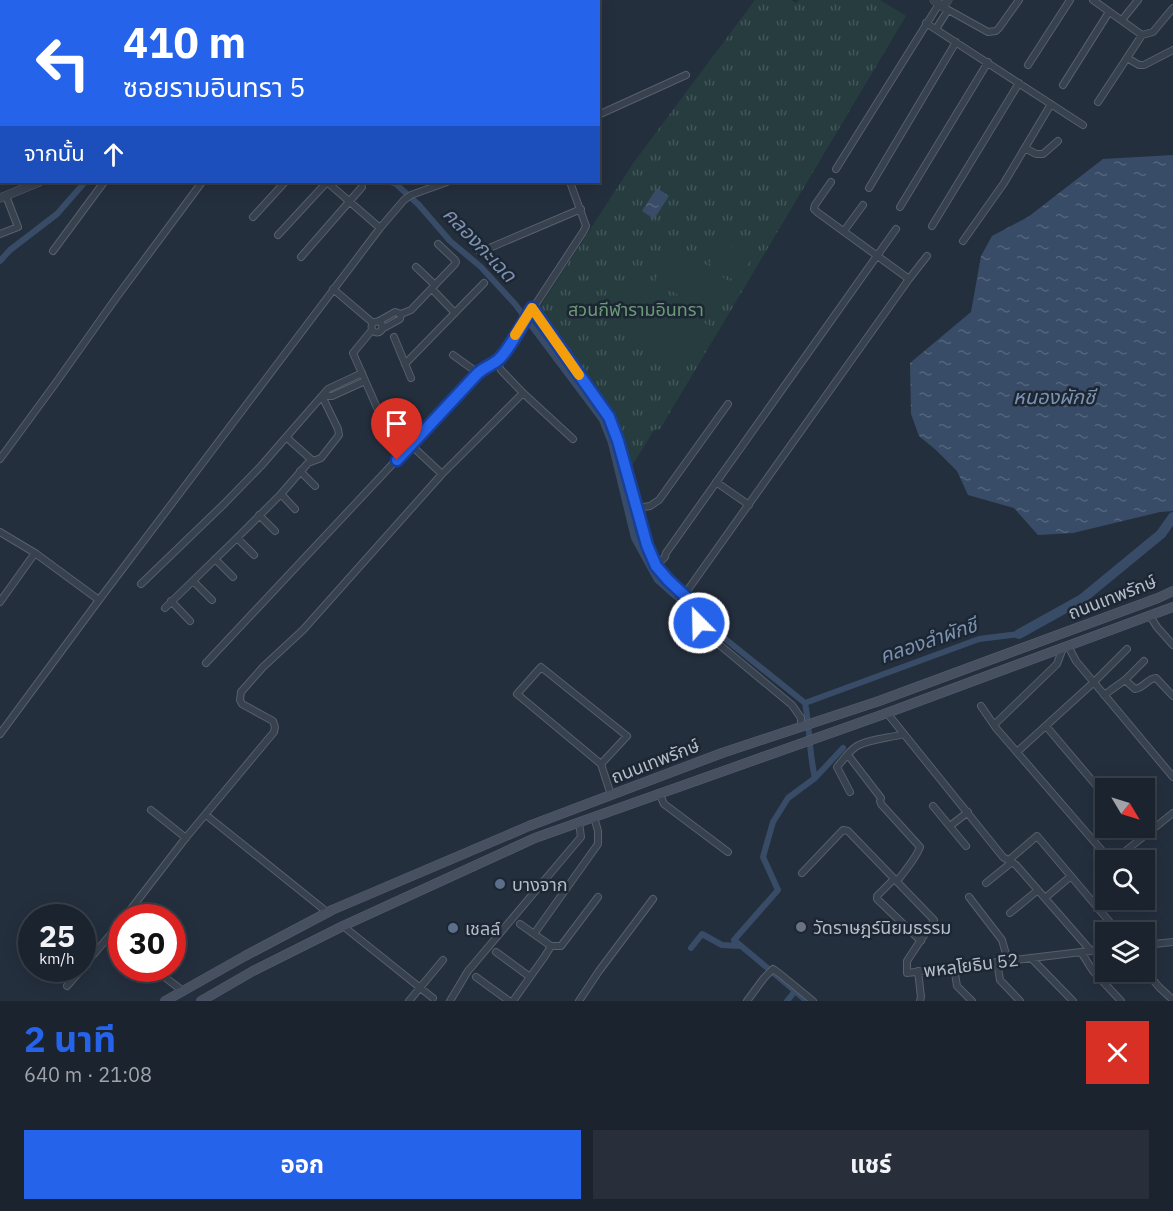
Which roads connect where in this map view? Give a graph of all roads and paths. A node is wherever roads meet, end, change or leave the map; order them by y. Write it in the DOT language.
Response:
graph roads {
  1 [pos="1019,0"];
  2 [pos="1070,0"];
  3 [pos="1138,0"];
  4 [pos="1095,1"];
  5 [pos="943,4"];
  6 [pos="1173,8"];
  7 [pos="1109,12"];
  8 [pos="1122,20"];
  9 [pos="926,23"];
  10 [pos="936,29"];
  11 [pos="1142,35"];
  12 [pos="956,42"];
  13 [pos="1173,50"];
  14 [pos="1127,58"];
  15 [pos="988,63"];
  16 [pos="1028,65"];
  17 [pos="686,75"];
  18 [pos="1020,83"];
  19 [pos="1063,85"];
  20 [pos="1098,102"];
  21 [pos="1051,104"];
  22 [pos="600,114"];
  23 [pos="1083,125"];
  24 [pos="1058,141"];
  25 [pos="1025,148"];
  26 [pos="836,169"];
  27 [pos="831,182"];
  28 [pos="37,183"];
  29 [pos="103,183"];
  30 [pos="201,183"];
  31 [pos="284,183"];
  32 [pos="326,183"];
  33 [pos="328,183"];
  34 [pos="444,183"];
  35 [pos="570,183"];
  36 [pos="362,187"];
  37 [pos="869,188"];
  38 [pos="3,197"];
  39 [pos="349,201"];
  40 [pos="864,204"];
  41 [pos="900,207"];
  42 [pos="581,209"];
  43 [pos="253,217"];
  44 [pos="932,226"];
  45 [pos="380,228"];
  46 [pos="896,229"];
  47 [pos="844,231"];
  48 [pos="0,234"];
  49 [pos="278,235"];
  50 [pos="963,241"];
  51 [pos="438,244"];
  52 [pos="53,251"];
  53 [pos="480,252"];
  54 [pos="876,255"];
  55 [pos="927,256"];
  56 [pos="301,257"];
  57 [pos="417,267"];
  58 [pos="909,279"];
  59 [pos="484,283"];
  60 [pos="433,287"];
  61 [pos="333,289"];
  62 [pos="532,308"];
  63 [pos="455,313"];
  64 [pos="401,314"];
  65 [pos="375,325"];
  66 [pos="394,337"];
  67 [pos="453,356"];
  68 [pos="499,360"];
  69 [pos="405,364"];
  70 [pos="362,373"];
  71 [pos="478,373"];
  72 [pos="411,378"];
  73 [pos="365,381"];
  74 [pos="523,393"];
  75 [pos="322,396"];
  76 [pos="728,404"];
  77 [pos="378,410"];
  78 [pos="286,437"];
  79 [pos="573,439"];
  80 [pos="411,445"];
  81 [pos="0,459"];
  82 [pos="313,461"];
  83 [pos="300,471"];
  84 [pos="442,474"];
  85 [pos="716,482"];
  86 [pos="315,486"];
  87 [pos="281,494"];
  88 [pos="749,505"];
  89 [pos="638,508"];
  90 [pos="295,509"];
  91 [pos="259,515"];
  92 [pos="275,531"];
  93 [pos="0,532"];
  94 [pos="237,538"];
  95 [pos="35,553"];
  96 [pos="666,553"];
  97 [pos="254,555"];
  98 [pos="652,558"];
  99 [pos="215,559"];
  100 [pos="656,566"];
  101 [pos="233,577"];
  102 [pos="193,581"];
  103 [pos="141,584"];
  104 [pos="687,591"];
  105 [pos="1173,591"];
  106 [pos="99,600"];
  107 [pos="212,600"];
  108 [pos="171,601"];
  109 [pos="0,602"];
  110 [pos="1173,607"];
  111 [pos="165,608"];
  112 [pos="1150,616"];
  113 [pos="190,621"];
  114 [pos="1173,645"];
  115 [pos="1066,647"];
  116 [pos="1127,649"];
  117 [pos="1144,661"];
  118 [pos="206,663"];
  119 [pos="1125,680"];
  120 [pos="1094,682"];
  121 [pos="1104,694"];
  122 [pos="1173,696"];
  123 [pos="981,706"];
  124 [pos="887,713"];
  125 [pos="803,725"];
  126 [pos="994,725"];
  127 [pos="1046,726"];
  128 [pos="0,734"];
  129 [pos="904,734"];
  130 [pos="1017,752"];
  131 [pos="848,754"];
  132 [pos="601,764"];
  133 [pos="1173,777"];
  134 [pos="1095,784"];
  135 [pos="850,792"];
  136 [pos="659,793"];
  137 [pos="611,795"];
  138 [pos="933,806"];
  139 [pos="151,810"];
  140 [pos="968,812"];
  141 [pos="1173,813"];
  142 [pos="206,814"];
  143 [pos="594,818"];
  144 [pos="579,822"];
  145 [pos="950,826"];
  146 [pos="1155,827"];
  147 [pos="186,838"];
  148 [pos="1141,838"];
  149 [pos="966,846"];
  150 [pos="1102,850"];
  151 [pos="1126,850"];
  152 [pos="728,852"];
  153 [pos="1010,861"];
  154 [pos="802,873"];
  155 [pos="1071,876"];
  156 [pos="896,880"];
  157 [pos="986,884"];
  158 [pos="1038,890"];
  159 [pos="598,897"];
  160 [pos="969,897"];
  161 [pos="653,898"];
  162 [pos="1045,898"];
  163 [pos="135,904"];
  164 [pos="327,912"];
  165 [pos="1010,913"];
  166 [pos="1110,922"];
  167 [pos="520,924"];
  168 [pos="343,926"];
  169 [pos="534,934"];
  170 [pos="108,938"];
  171 [pos="921,941"];
  172 [pos="1173,942"];
  173 [pos="1155,944"];
  174 [pos="551,946"];
  175 [pos="1095,950"];
  176 [pos="1090,951"];
  177 [pos="96,952"];
  178 [pos="496,952"];
  179 [pos="1080,952"];
  180 [pos="1031,958"];
  181 [pos="443,960"];
  182 [pos="1008,961"];
  183 [pos="997,962"];
  184 [pos="954,967"];
  185 [pos="918,971"];
  186 [pos="476,977"];
  187 [pos="530,977"];
  188 [pos="70,982"];
  189 [pos="171,982"];
  190 [pos="1155,982"];
  191 [pos="67,986"];
  192 [pos="420,988"];
  193 [pos="183,991"];
  194 [pos="433,998"];
  195 [pos="451,999"];
  196 [pos="922,1000"];
  197 [pos="1173,1000"];
  198 [pos="165,1001"];
  199 [pos="201,1001"];
  200 [pos="409,1001"];
  201 [pos="511,1001"];
  202 [pos="579,1001"];
  203 [pos="747,1001"];
  204 [pos="813,1001"];
  205 [pos="972,1001"];
  206 [pos="1020,1001"];
  207 [pos="1073,1001"];
  208 [pos="1121,1001"];
  1 -- 5 [label="street"];
  2 -- 16 [label="street"];
  3 -- 8 [label="street"];
  4 -- 7 [label="street"];
  5 -- 9 [label="street"];
  5 -- 10 [label="street"];
  6 -- 11 [label="street"];
  7 -- 8 [label="street"];
  7 -- 19 [label="street"];
  8 -- 11 [label="street"];
  9 -- 10 [label="street"];
  9 -- 26 [label="street"];
  10 -- 12 [label="street"];
  11 -- 14 [label="street"];
  12 -- 15 [label="street"];
  12 -- 37 [label="street"];
  13 -- 14 [label="street"];
  14 -- 20 [label="street"];
  15 -- 18 [label="street"];
  15 -- 41 [label="street"];
  17 -- 22 [label="street"];
  18 -- 21 [label="street"];
  18 -- 44 [label="street"];
  21 -- 23 [label="street"];
  21 -- 25 [label="street"];
  24 -- 25 [label="street"];
  25 -- 50 [label="street"];
  27 -- 47 [label="street"];
  28 -- 38 [label="street"];
  29 -- 52 [label="street"];
  30 -- 81 [label="street"];
  31 -- 43 [label="street"];
  32 -- 49 [label="street"];
  33 -- 39 [label="street"];
  34 -- 45 [label="street"];
  35 -- 42 [label="street"];
  36 -- 39 [label="street"];
  38 -- 48 [label="street"];
  39 -- 45 [label="street"];
  39 -- 56 [label="street"];
  40 -- 47 [label="street"];
  42 -- 53 [label="street"];
  42 -- 62 [label="street"];
  45 -- 61 [label="street"];
  46 -- 54 [label="street"];
  47 -- 54 [label="street"];
  51 -- 60 [label="street"];
  54 -- 58 [label="street"];
  54 -- 85 [label="street"];
  55 -- 58 [label="street"];
  57 -- 60 [label="street"];
  58 -- 88 [label="street"];
  59 -- 63 [label="street"];
  60 -- 63 [label="street"];
  60 -- 64 [label="street"];
  61 -- 65 [label="street"];
  61 -- 106 [label="street"];
  62 -- 68 [label="street"];
  62 -- 89 [label="street"];
  63 -- 69 [label="street"];
  64 -- 65 [label="street"];
  64 -- 65 [label="street"];
  65 -- 70 [label="street"];
  66 -- 69 [label="street"];
  67 -- 71 [label="street"];
  68 -- 71 [label="street"];
  68 -- 74 [label="street"];
  69 -- 72 [label="street"];
  70 -- 73 [label="street"];
  70 -- 75 [label="street"];
  71 -- 80 [label="street"];
  73 -- 75 [label="street"];
  73 -- 77 [label="street"];
  74 -- 79 [label="street"];
  74 -- 84 [label="street"];
  75 -- 78 [label="street"];
  75 -- 82 [label="street"];
  76 -- 89 [label="street"];
  78 -- 82 [label="street"];
  78 -- 103 [label="street"];
  80 -- 84 [label="street"];
  80 -- 118 [label="street"];
  82 -- 83 [label="street"];
  83 -- 86 [label="street"];
  83 -- 87 [label="street"];
  84 -- 142 [label="street"];
  85 -- 88 [label="street"];
  85 -- 96 [label="street"];
  87 -- 90 [label="street"];
  87 -- 91 [label="street"];
  88 -- 104 [label="street"];
  89 -- 98 [label="street"];
  91 -- 92 [label="street"];
  91 -- 94 [label="street"];
  93 -- 95 [label="street"];
  94 -- 97 [label="street"];
  94 -- 99 [label="street"];
  95 -- 106 [label="street"];
  95 -- 109 [label="street"];
  96 -- 98 [label="street"];
  96 -- 100 [label="street"];
  98 -- 100 [label="street"];
  99 -- 101 [label="street"];
  99 -- 102 [label="street"];
  100 -- 125 [label="street"];
  102 -- 107 [label="street"];
  102 -- 108 [label="street"];
  105 -- 125 [label="main road, ถนนเทพรักษ์"];
  106 -- 128 [label="street"];
  108 -- 111 [label="street"];
  108 -- 113 [label="street"];
  110 -- 112 [label="main road, ถนนเทพรักษ์"];
  112 -- 114 [label="street"];
  112 -- 115 [label="main road, ถนนเทพรักษ์"];
  115 -- 120 [label="street"];
  115 -- 124 [label="main road, ถนนเทพรักษ์"];
  115 -- 126 [label="street"];
  116 -- 120 [label="street"];
  117 -- 119 [label="street"];
  119 -- 121 [label="street"];
  119 -- 122 [label="street"];
  120 -- 121 [label="street"];
  120 -- 127 [label="street"];
  121 -- 133 [label="street"];
  123 -- 126 [label="street"];
  124 -- 129 [label="street"];
  124 -- 136 [label="main road, ถนนเทพรักษ์"];
  125 -- 137 [label="main road, ถนนเทพรักษ์"];
  126 -- 130 [label="street"];
  127 -- 130 [label="street"];
  127 -- 134 [label="street"];
  129 -- 131 [label="street"];
  129 -- 140 [label="street"];
  130 -- 150 [label="street"];
  131 -- 135 [label="street"];
  131 -- 156 [label="street"];
  132 -- 132 [label="street"];
  132 -- 137 [label="street"];
  136 -- 143 [label="main road, ถนนเทพรักษ์"];
  136 -- 152 [label="street"];
  137 -- 164 [label="main road, ถนนเทพรักษ์"];
  138 -- 145 [label="street"];
  139 -- 147 [label="street"];
  140 -- 145 [label="street"];
  140 -- 153 [label="street"];
  141 -- 146 [label="street"];
  142 -- 147 [label="street"];
  142 -- 164 [label="street"];
  143 -- 144 [label="main road, ถนนเทพรักษ์"];
  143 -- 169 [label="street"];
  144 -- 168 [label="main road, ถนนเทพรักษ์"];
  144 -- 195 [label="street"];
  145 -- 149 [label="street"];
  147 -- 163 [label="street"];
  148 -- 151 [label="street"];
  153 -- 155 [label="street"];
  153 -- 157 [label="street"];
  153 -- 158 [label="street"];
  154 -- 156 [label="street"];
  155 -- 162 [label="street"];
  155 -- 166 [label="street"];
  156 -- 171 [label="street, พหลโยธิน 52"];
  156 -- 171 [label="street"];
  158 -- 162 [label="street"];
  158 -- 165 [label="street"];
  159 -- 174 [label="street"];
  160 -- 182 [label="street"];
  161 -- 202 [label="street"];
  162 -- 176 [label="street"];
  164 -- 193 [label="main road, ถนนเทพรักษ์"];
  167 -- 169 [label="street"];
  168 -- 192 [label="street"];
  168 -- 199 [label="main road, ถนนเทพรักษ์"];
  169 -- 174 [label="street"];
  170 -- 177 [label="street"];
  171 -- 185 [label="street, พหลโยธิน 52"];
  172 -- 173 [label="street"];
  174 -- 187 [label="street"];
  175 -- 176 [label="street, พหลโยธิน 52"];
  176 -- 179 [label="street, พหลโยธิน 52"];
  178 -- 187 [label="street"];
  179 -- 180 [label="street, พหลโยธิน 52"];
  179 -- 208 [label="street"];
  180 -- 182 [label="street, พหลโยธิน 52"];
  180 -- 207 [label="street"];
  181 -- 192 [label="street"];
  182 -- 183 [label="street, พหลโยธิน 52"];
  183 -- 184 [label="street, พหลโยธิน 52"];
  183 -- 206 [label="street"];
  184 -- 185 [label="street, พหลโยธิน 52"];
  184 -- 205 [label="street"];
  185 -- 196 [label="street"];
  186 -- 201 [label="street"];
  187 -- 201 [label="street"];
  188 -- 191 [label="street"];
  189 -- 193 [label="street"];
  190 -- 197 [label="street"];
  192 -- 194 [label="street"];
  192 -- 200 [label="street"];
  193 -- 198 [label="main road, ถนนเทพรักษ์"];
  203 -- 204 [label="street"];
}
